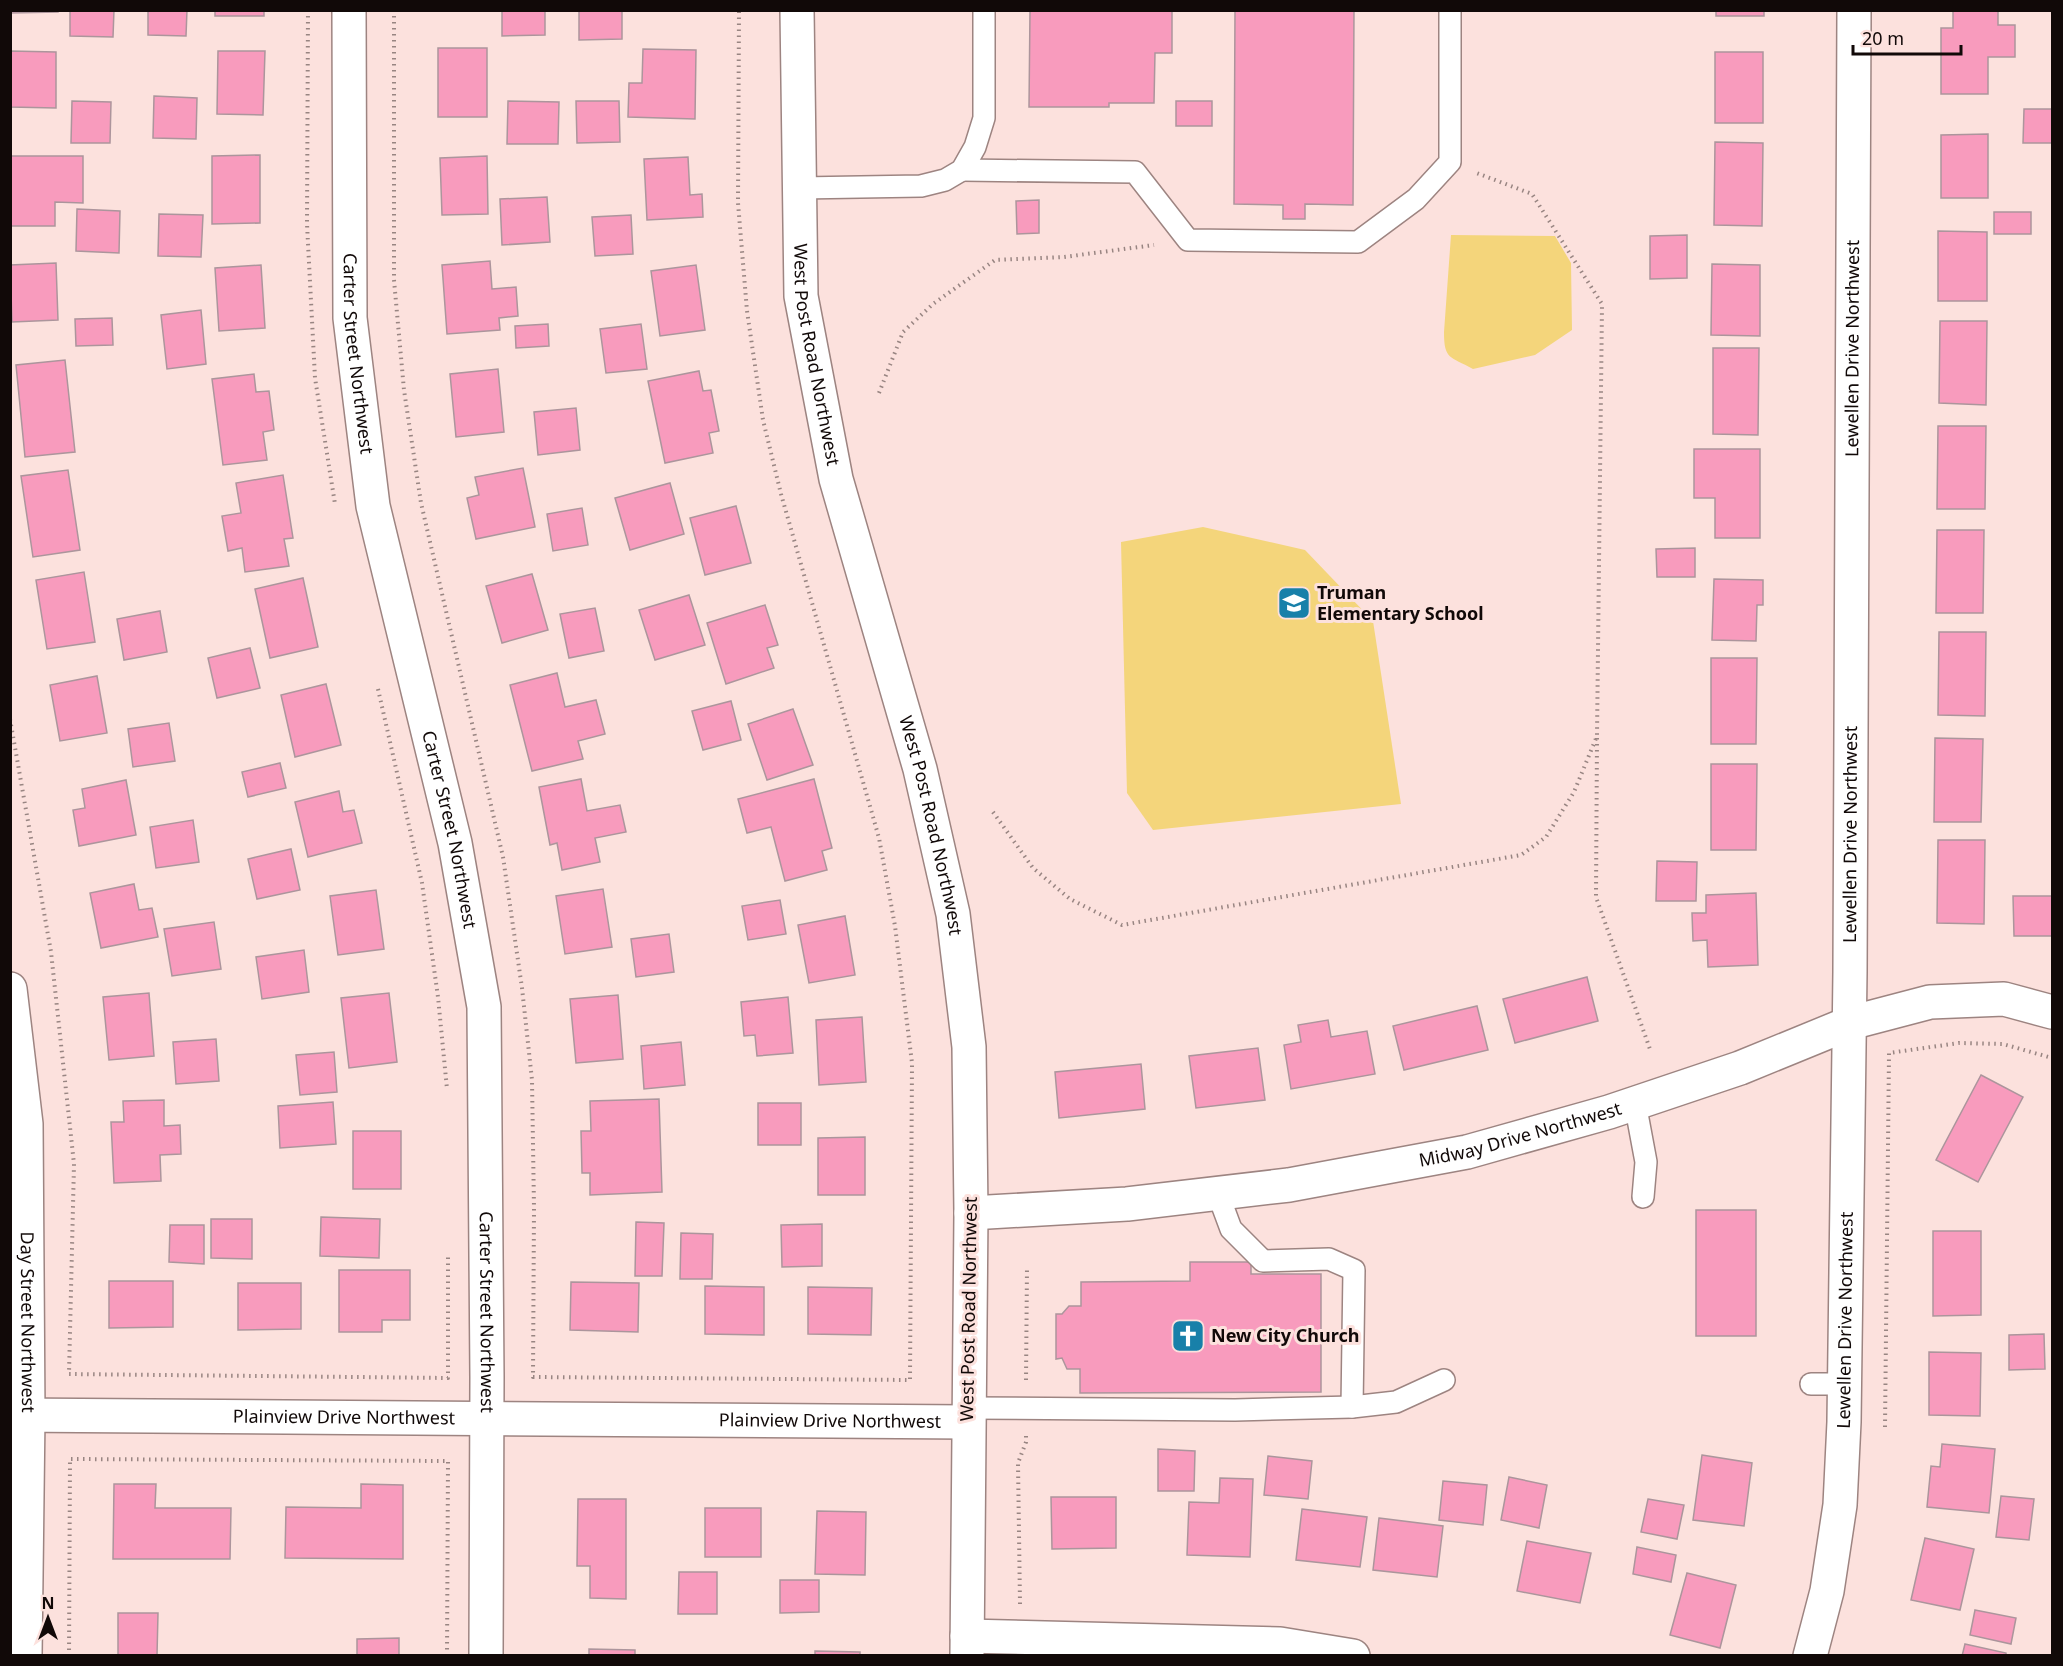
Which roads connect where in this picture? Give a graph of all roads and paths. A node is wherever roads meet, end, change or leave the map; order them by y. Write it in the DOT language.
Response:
graph roads {
  1 [pos="308,10"];
  2 [pos="349,10"];
  3 [pos="394,10"];
  4 [pos="739,10"];
  5 [pos="797,10"];
  6 [pos="984,10"];
  7 [pos="1450,10"];
  8 [pos="1854,10"];
  9 [pos="1450,162"];
  10 [pos="962,170"];
  11 [pos="800,188"];
  12 [pos="1188,240"];
  13 [pos="879,393"];
  14 [pos="336,510"];
  15 [pos="377,685"];
  16 [pos="10,718"];
  17 [pos="1597,736"];
  18 [pos="993,812"];
  19 [pos="10,989"];
  20 [pos="2052,1012"];
  21 [pos="1850,1023"];
  22 [pos="1651,1052"];
  23 [pos="2052,1058"];
  24 [pos="447,1094"];
  25 [pos="1635,1103"];
  26 [pos="1218,1194"];
  27 [pos="1643,1197"];
  28 [pos="971,1213"];
  29 [pos="448,1247"];
  30 [pos="1444,1380"];
  31 [pos="1811,1384"];
  32 [pos="1845,1384"];
  33 [pos="1352,1407"];
  34 [pos="19,1415"];
  35 [pos="968,1415"];
  36 [pos="488,1419"];
  37 [pos="1885,1427"];
  38 [pos="967,1646"];
  39 [pos="25,1656"];
  40 [pos="69,1656"];
  41 [pos="447,1656"];
  42 [pos="486,1656"];
  43 [pos="1353,1656"];
  44 [pos="1810,1656"];
  1 -- 14 [label="path"];
  2 -- 36 [label="street, Carter Street Northwest"];
  3 -- 4 [label="path"];
  5 -- 11 [label="street, West Post Road Northwest"];
  6 -- 10 [label="lane"];
  7 -- 9 [label="lane"];
  8 -- 21 [label="street, Lewellen Drive Northwest"];
  9 -- 12 [label="lane"];
  9 -- 17 [label="path"];
  10 -- 11 [label="lane"];
  10 -- 12 [label="lane"];
  11 -- 28 [label="street, West Post Road Northwest"];
  12 -- 13 [label="path"];
  15 -- 24 [label="path"];
  16 -- 29 [label="path"];
  17 -- 18 [label="path"];
  17 -- 22 [label="path"];
  19 -- 34 [label="street, Day Street Northwest"];
  20 -- 21 [label="street, Midway Drive Northwest"];
  21 -- 25 [label="street, Midway Drive Northwest"];
  21 -- 32 [label="street, Lewellen Drive Northwest"];
  23 -- 37 [label="path"];
  25 -- 26 [label="street, Midway Drive Northwest"];
  25 -- 27 [label="lane"];
  26 -- 28 [label="street, Midway Drive Northwest"];
  26 -- 33 [label="lane"];
  28 -- 35 [label="street, West Post Road Northwest"];
  30 -- 33 [label="lane"];
  31 -- 32 [label="lane"];
  32 -- 44 [label="street, Lewellen Drive Northwest"];
  33 -- 35 [label="lane"];
  34 -- 36 [label="street, Plainview Drive Northwest"];
  34 -- 39 [label="street, Day Street Northwest"];
  35 -- 36 [label="street, Plainview Drive Northwest"];
  35 -- 38 [label="street, West Post Road Northwest"];
  36 -- 42 [label="street, Carter Street Northwest"];
  38 -- 43 [label="street"];
  40 -- 41 [label="path"];
}
